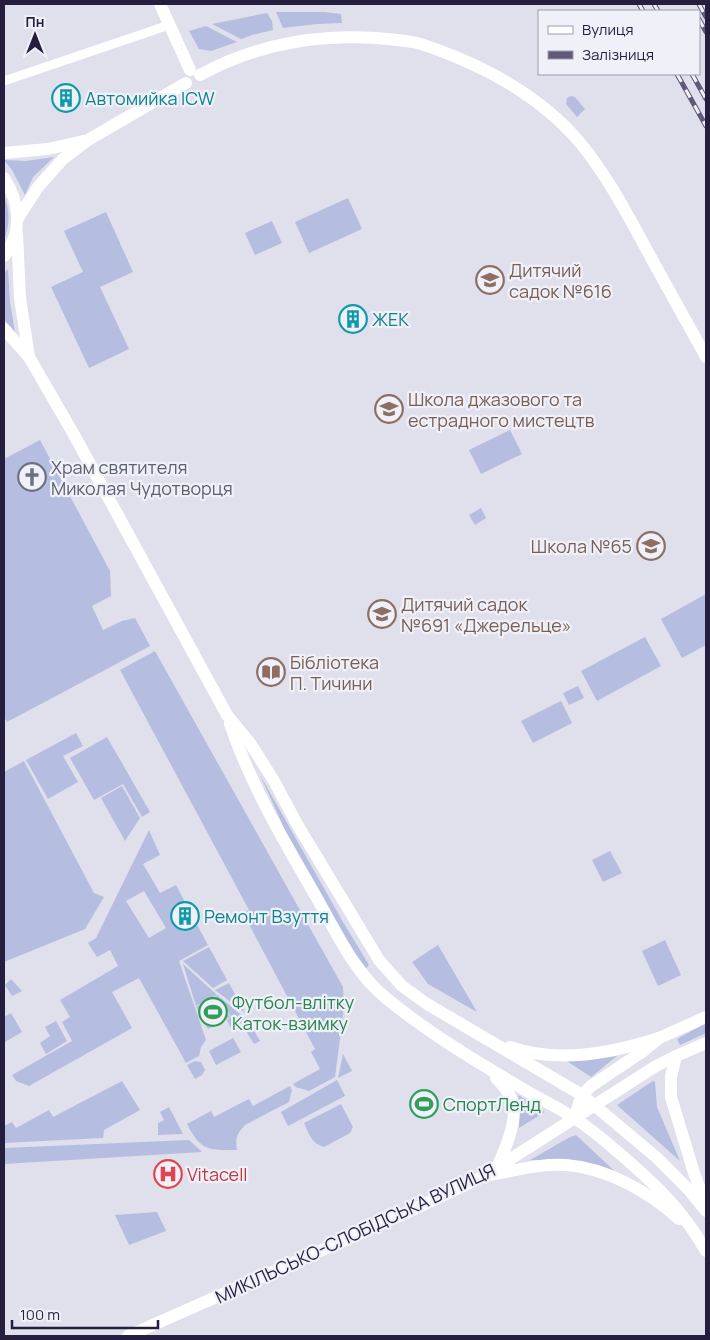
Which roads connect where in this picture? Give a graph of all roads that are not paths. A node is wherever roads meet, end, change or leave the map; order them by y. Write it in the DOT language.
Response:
graph roads {
  1 [pos="160,4"];
  2 [pos="169,25"];
  3 [pos="195,73"];
  4 [pos="4,81"];
  5 [pos="88,140"];
  6 [pos="4,153"];
  7 [pos="4,178"];
  8 [pos="18,218"];
  9 [pos="17,233"];
  10 [pos="4,256"];
  11 [pos="4,330"];
  12 [pos="29,357"];
  13 [pos="706,357"];
  14 [pos="227,714"];
  15 [pos="706,1017"];
  16 [pos="659,1038"];
  17 [pos="486,1039"];
  18 [pos="706,1043"];
  19 [pos="676,1056"];
  20 [pos="486,1067"];
  21 [pos="582,1095"];
  22 [pos="595,1105"];
  23 [pos="574,1118"];
  24 [pos="496,1168"];
  25 [pos="484,1176"];
  26 [pos="706,1204"];
  27 [pos="706,1211"];
  28 [pos="698,1236"];
  29 [pos="706,1251"];
  30 [pos="128,1336"];
  1 -- 2 [label="main road"];
  2 -- 3 [label="main road"];
  2 -- 4 [label="street"];
  3 -- 5 [label="main road"];
  3 -- 13 [label="main road"];
  5 -- 6 [label="main road"];
  5 -- 8 [label="main road"];
  7 -- 8 [label="main road"];
  8 -- 9 [label="main road"];
  9 -- 10 [label="main road"];
  9 -- 12 [label="main road"];
  11 -- 12 [label="main road"];
  12 -- 14 [label="main road"];
  14 -- 17 [label="main road"];
  14 -- 20 [label="main road"];
  15 -- 16 [label="main road"];
  16 -- 17 [label="main road"];
  16 -- 21 [label="main road"];
  17 -- 21 [label="main road"];
  18 -- 19 [label="main road, МИКІЛЬСЬКО-СЛОБІДСЬКА ВУЛИЦЯ"];
  19 -- 22 [label="main road, МИКІЛЬСЬКО-СЛОБІДСЬКА ВУЛИЦЯ"];
  19 -- 26 [label="main road"];
  20 -- 23 [label="main road"];
  20 -- 24 [label="main road"];
  21 -- 22 [label="main road"];
  21 -- 23 [label="main road"];
  22 -- 23 [label="main road, МИКІЛЬСЬКО-СЛОБІДСЬКА ВУЛИЦЯ"];
  22 -- 27 [label="main road"];
  23 -- 24 [label="main road, МИКІЛЬСЬКО-СЛОБІДСЬКА ВУЛИЦЯ"];
  23 -- 28 [label="main road"];
  24 -- 25 [label="main road, МИКІЛЬСЬКО-СЛОБІДСЬКА ВУЛИЦЯ"];
  25 -- 28 [label="main road"];
  25 -- 30 [label="main road, МИКІЛЬСЬКО-СЛОБІДСЬКА ВУЛИЦЯ"];
  28 -- 29 [label="main road"];
}
